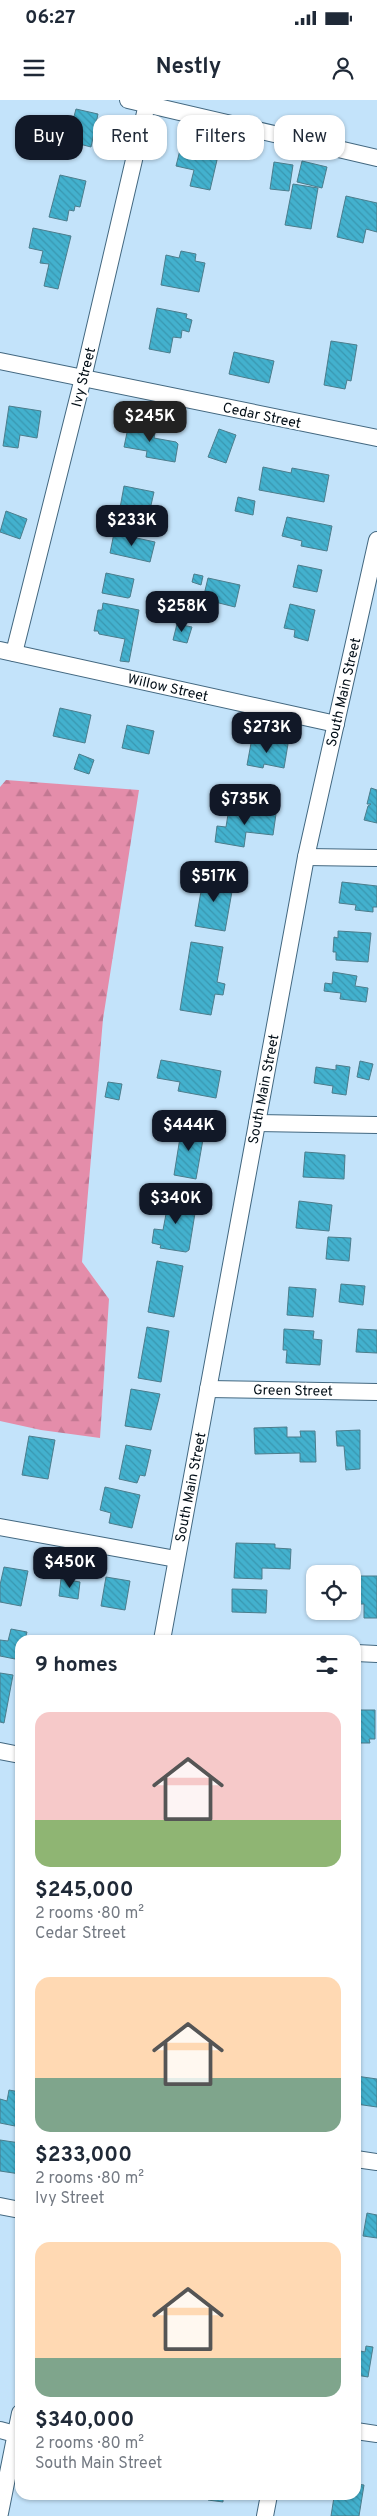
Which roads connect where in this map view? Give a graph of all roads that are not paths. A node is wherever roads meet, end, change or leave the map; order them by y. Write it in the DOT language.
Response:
graph roads {
  1 [pos="128,100"];
  2 [pos="147,102"];
  3 [pos="377,158"];
  4 [pos="0,361"];
  5 [pos="83,378"];
  6 [pos="377,438"];
  7 [pos="377,540"];
  8 [pos="7,651"];
  9 [pos="336,724"];
  10 [pos="306,857"];
  11 [pos="377,858"];
  12 [pos="257,1123"];
  13 [pos="377,1125"];
  14 [pos="208,1389"];
  15 [pos="377,1392"];
  16 [pos="0,1527"];
  17 [pos="176,1559"];
  18 [pos="163,1635"];
  19 [pos="361,1653"];
  20 [pos="377,1654"];
  21 [pos="0,1751"];
  22 [pos="15,1754"];
  23 [pos="361,2160"];
  24 [pos="377,2162"];
  25 [pos="0,2206"];
  26 [pos="15,2209"];
  27 [pos="15,2420"];
  28 [pos="7,2432"];
  29 [pos="361,2432"];
  30 [pos="377,2434"];
  31 [pos="268,2500"];
  32 [pos="0,2513"];
  33 [pos="265,2516"];
  1 -- 2 [label="street"];
  2 -- 3 [label="street"];
  2 -- 5 [label="street, Ivy Street"];
  4 -- 5 [label="street, Cedar Street"];
  5 -- 6 [label="street, Cedar Street"];
  5 -- 8 [label="street, Ivy Street"];
  7 -- 9 [label="street, South Main Street"];
  8 -- 9 [label="street, Willow Street"];
  9 -- 10 [label="street, South Main Street"];
  10 -- 11 [label="street"];
  10 -- 12 [label="street, South Main Street"];
  12 -- 13 [label="street"];
  12 -- 14 [label="street, South Main Street"];
  14 -- 15 [label="street, Green Street"];
  14 -- 17 [label="street, South Main Street"];
  16 -- 17 [label="street"];
  17 -- 18 [label="street, South Main Street"];
  19 -- 20 [label="street"];
  21 -- 22 [label="street"];
  23 -- 24 [label="street"];
  25 -- 26 [label="street"];
  27 -- 28 [label="street"];
  28 -- 32 [label="street"];
  29 -- 30 [label="street"];
  31 -- 33 [label="street"];
}
